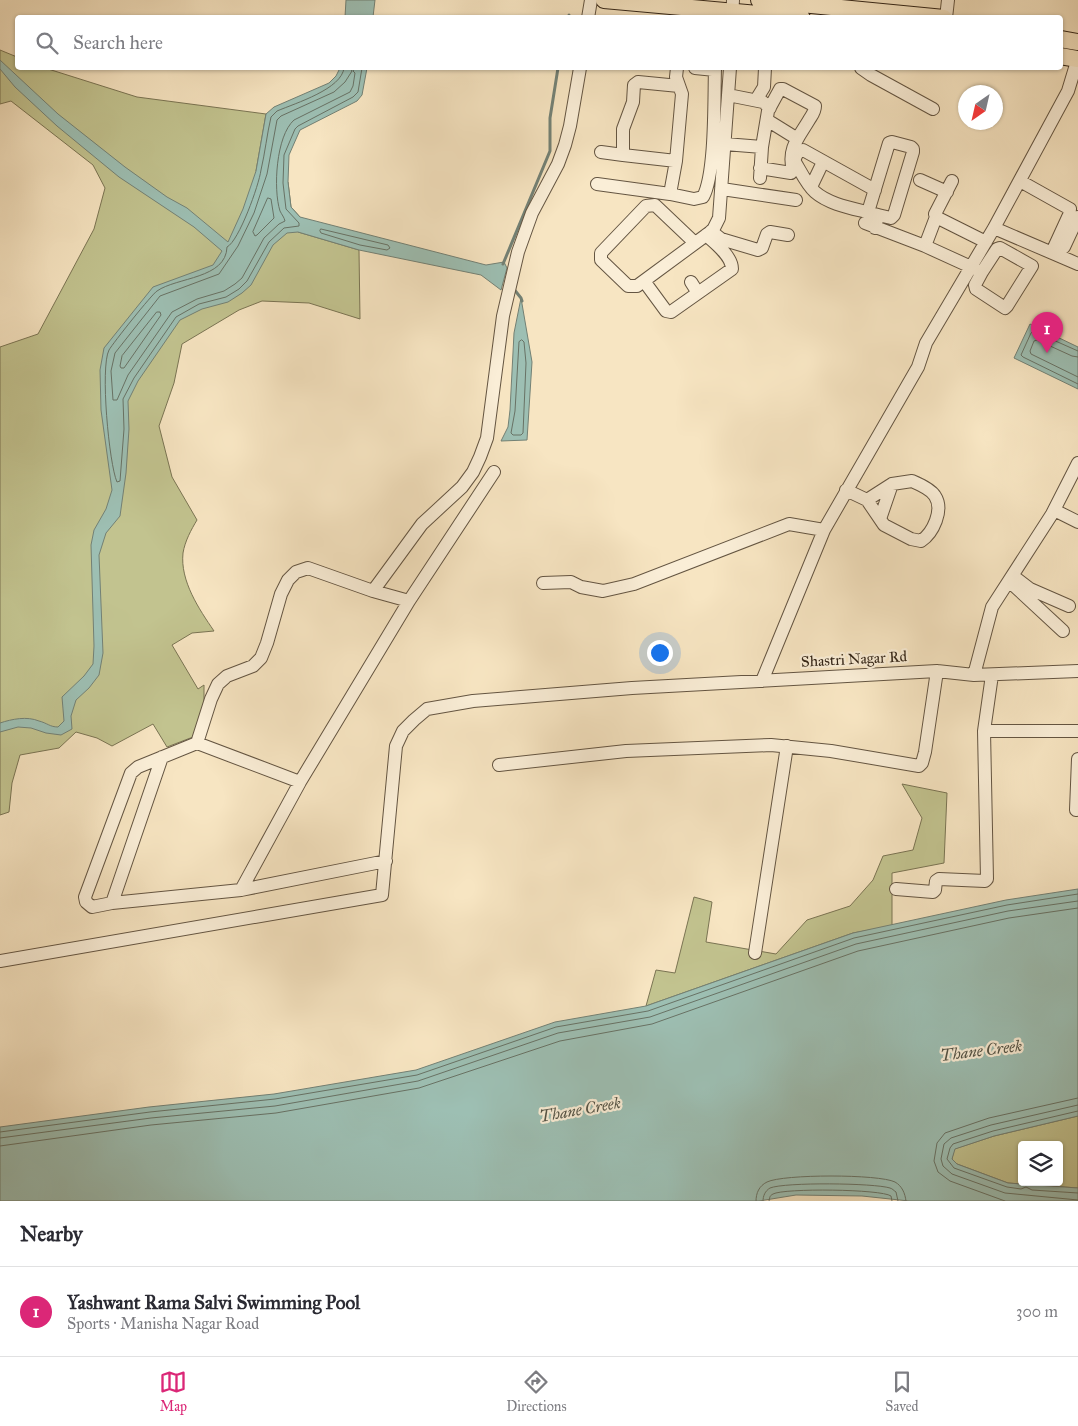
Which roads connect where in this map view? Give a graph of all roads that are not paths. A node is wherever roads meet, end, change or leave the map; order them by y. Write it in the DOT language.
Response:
graph roads {
  1 [pos="591,0"];
  2 [pos="604,0"];
  3 [pos="759,0"];
  4 [pos="948,0"];
  5 [pos="814,8"];
  6 [pos="727,10"];
  7 [pos="841,13"];
  8 [pos="588,15"];
  9 [pos="774,15"];
  10 [pos="883,15"];
  11 [pos="946,15"];
  12 [pos="1063,40"];
  13 [pos="1078,42"];
  14 [pos="1063,56"];
  15 [pos="1078,59"];
  16 [pos="580,70"];
  17 [pos="677,70"];
  18 [pos="715,70"];
  19 [pos="730,70"];
  20 [pos="765,70"];
  21 [pos="864,70"];
  22 [pos="679,86"];
  23 [pos="1073,93"];
  24 [pos="728,95"];
  25 [pos="756,100"];
  26 [pos="933,108"];
  27 [pos="768,114"];
  28 [pos="796,138"];
  29 [pos="725,144"];
  30 [pos="762,147"];
  31 [pos="601,152"];
  32 [pos="623,155"];
  33 [pos="676,161"];
  34 [pos="823,162"];
  35 [pos="920,180"];
  36 [pos="759,181"];
  37 [pos="1020,181"];
  38 [pos="597,184"];
  39 [pos="811,187"];
  40 [pos="722,189"];
  41 [pos="875,190"];
  42 [pos="670,194"];
  43 [pos="796,200"];
  44 [pos="936,217"];
  45 [pos="871,219"];
  46 [pos="1077,222"];
  47 [pos="994,228"];
  48 [pos="709,233"];
  49 [pos="788,235"];
  50 [pos="986,242"];
  51 [pos="694,243"];
  52 [pos="925,246"];
  53 [pos="1064,247"];
  54 [pos="1047,250"];
  55 [pos="1078,264"];
  56 [pos="1032,266"];
  57 [pos="977,270"];
  58 [pos="644,281"];
  59 [pos="1078,463"];
  60 [pos="494,472"];
  61 [pos="892,484"];
  62 [pos="846,490"];
  63 [pos="867,500"];
  64 [pos="1054,510"];
  65 [pos="880,519"];
  66 [pos="1078,522"];
  67 [pos="824,530"];
  68 [pos="1011,579"];
  69 [pos="543,583"];
  70 [pos="373,591"];
  71 [pos="409,601"];
  72 [pos="1069,606"];
  73 [pos="1063,631"];
  74 [pos="937,671"];
  75 [pos="1078,671"];
  76 [pos="974,675"];
  77 [pos="992,675"];
  78 [pos="762,681"];
  79 [pos="984,731"];
  80 [pos="1078,731"];
  81 [pos="197,743"];
  82 [pos="787,746"];
  83 [pos="162,757"];
  84 [pos="1078,759"];
  85 [pos="498,765"];
  86 [pos="300,782"];
  87 [pos="1076,810"];
  88 [pos="386,861"];
  89 [pos="896,888"];
  90 [pos="241,890"];
  91 [pos="112,903"];
  92 [pos="755,953"];
  93 [pos="0,961"];
  1 -- 8 [label="street"];
  2 -- 6 [label="main road"];
  3 -- 5 [label="main road"];
  4 -- 11 [label="street"];
  5 -- 7 [label="main road"];
  6 -- 9 [label="main road"];
  7 -- 10 [label="main road"];
  12 -- 13 [label="main road"];
  14 -- 15 [label="main road"];
  15 -- 23 [label="street"];
  16 -- 70 [label="street"];
  17 -- 22 [label="street"];
  18 -- 42 [label="street"];
  19 -- 24 [label="street"];
  20 -- 25 [label="street"];
  21 -- 26 [label="street"];
  22 -- 32 [label="street"];
  22 -- 33 [label="street"];
  23 -- 37 [label="street"];
  24 -- 25 [label="street"];
  24 -- 29 [label="street"];
  25 -- 27 [label="street"];
  27 -- 28 [label="street"];
  27 -- 28 [label="street"];
  27 -- 30 [label="street"];
  28 -- 36 [label="street"];
  29 -- 30 [label="street"];
  29 -- 40 [label="street"];
  30 -- 36 [label="street"];
  31 -- 32 [label="street"];
  32 -- 33 [label="street"];
  33 -- 42 [label="street"];
  34 -- 39 [label="street"];
  34 -- 39 [label="street"];
  34 -- 41 [label="street"];
  35 -- 44 [label="street"];
  36 -- 40 [label="street"];
  36 -- 43 [label="street"];
  37 -- 47 [label="street"];
  37 -- 54 [label="street"];
  38 -- 42 [label="street"];
  39 -- 45 [label="street"];
  40 -- 48 [label="street"];
  41 -- 45 [label="street"];
  41 -- 45 [label="street"];
  44 -- 50 [label="street"];
  44 -- 52 [label="street"];
  45 -- 52 [label="street"];
  46 -- 53 [label="street"];
  47 -- 50 [label="street"];
  47 -- 54 [label="street"];
  48 -- 49 [label="street"];
  48 -- 51 [label="street"];
  48 -- 58 [label="street"];
  50 -- 57 [label="street"];
  51 -- 58 [label="street"];
  51 -- 58 [label="street"];
  52 -- 57 [label="street"];
  54 -- 55 [label="street"];
  54 -- 56 [label="street"];
  56 -- 57 [label="street"];
  56 -- 57 [label="street"];
  57 -- 62 [label="street"];
  59 -- 64 [label="street"];
  60 -- 71 [label="street"];
  61 -- 63 [label="street"];
  61 -- 65 [label="street"];
  61 -- 65 [label="street"];
  62 -- 63 [label="street"];
  62 -- 67 [label="street"];
  63 -- 65 [label="street"];
  64 -- 66 [label="street"];
  64 -- 68 [label="street"];
  67 -- 69 [label="street"];
  67 -- 78 [label="street"];
  68 -- 72 [label="street"];
  68 -- 73 [label="street"];
  68 -- 76 [label="street"];
  70 -- 71 [label="street"];
  70 -- 81 [label="street"];
  71 -- 86 [label="street"];
  74 -- 76 [label="street, Shastri Nagar Rd"];
  74 -- 78 [label="street, Shastri Nagar Rd"];
  74 -- 82 [label="street"];
  75 -- 77 [label="street, Shastri Nagar Rd"];
  76 -- 77 [label="street, Shastri Nagar Rd"];
  77 -- 79 [label="street"];
  78 -- 88 [label="street, Shastri Nagar Rd"];
  79 -- 80 [label="street"];
  79 -- 89 [label="street"];
  81 -- 83 [label="street"];
  81 -- 86 [label="street"];
  82 -- 85 [label="street"];
  82 -- 92 [label="street"];
  83 -- 91 [label="street"];
  83 -- 91 [label="street"];
  84 -- 87 [label="street"];
  86 -- 90 [label="street"];
  88 -- 90 [label="street"];
  88 -- 93 [label="street, Shastri Nagar Rd"];
  90 -- 91 [label="street"];
}
